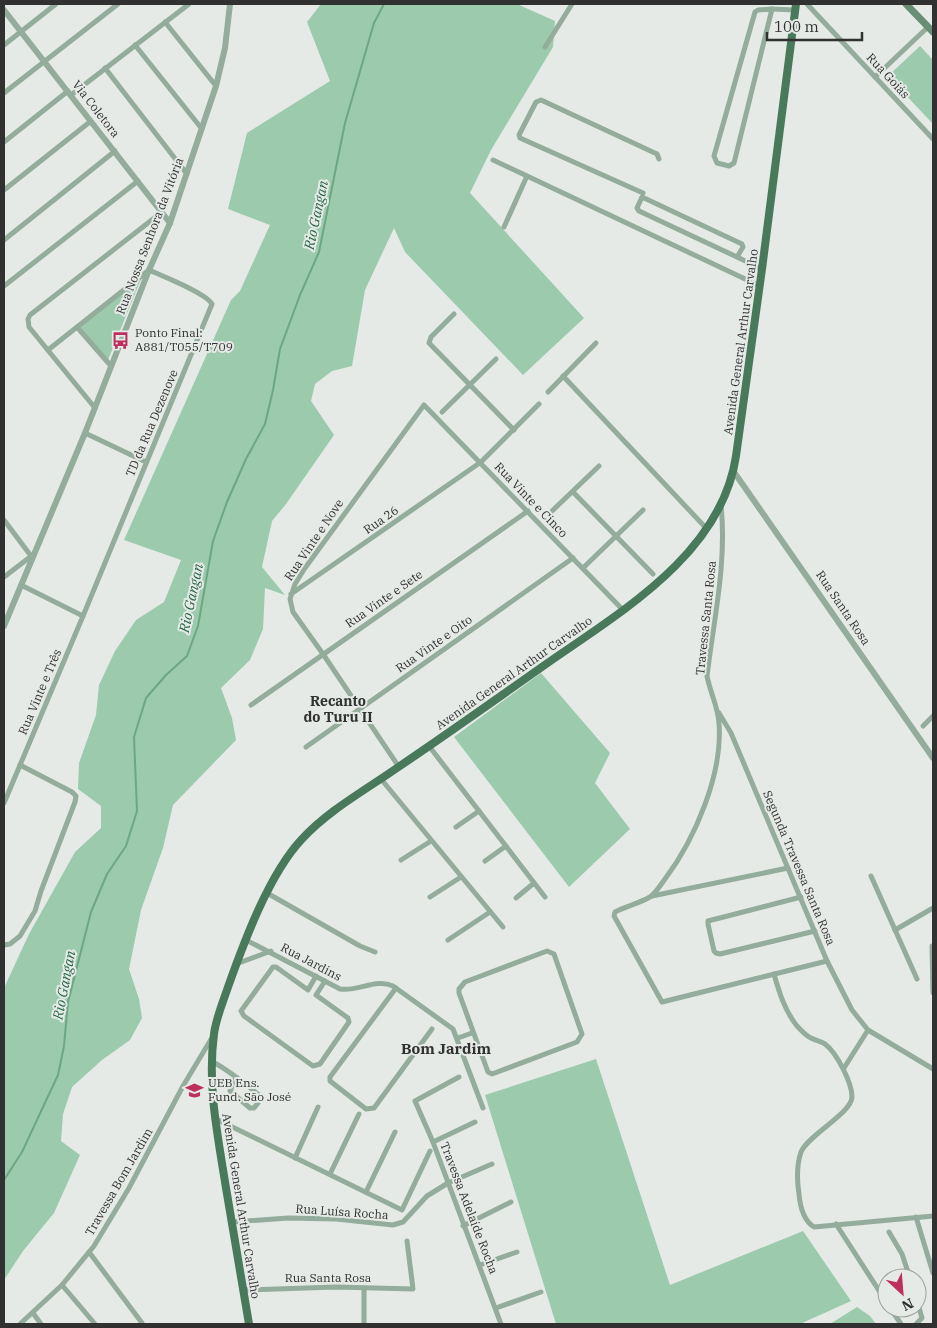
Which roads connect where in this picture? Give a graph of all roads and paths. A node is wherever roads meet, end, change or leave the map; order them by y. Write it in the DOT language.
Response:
graph roads {
  1 [pos="56,4"];
  2 [pos="118,4"];
  3 [pos="189,4"];
  4 [pos="230,4"];
  5 [pos="572,4"];
  6 [pos="807,4"];
  7 [pos="906,4"];
  8 [pos="796,7"];
  9 [pos="4,10"];
  10 [pos="772,10"];
  11 [pos="165,22"];
  12 [pos="931,30"];
  13 [pos="20,31"];
  14 [pos="4,44"];
  15 [pos="135,45"];
  16 [pos="545,47"];
  17 [pos="44,61"];
  18 [pos="105,68"];
  19 [pos="875,77"];
  20 [pos="216,86"];
  21 [pos="4,93"];
  22 [pos="69,93"];
  23 [pos="91,121"];
  24 [pos="202,129"];
  25 [pos="933,139"];
  26 [pos="4,142"];
  27 [pos="114,151"];
  28 [pos="659,159"];
  29 [pos="493,160"];
  30 [pos="188,175"];
  31 [pos="527,176"];
  32 [pos="138,181"];
  33 [pos="4,190"];
  34 [pos="644,193"];
  35 [pos="162,212"];
  36 [pos="170,223"];
  37 [pos="504,227"];
  38 [pos="4,240"];
  39 [pos="737,258"];
  40 [pos="762,269"];
  41 [pos="149,270"];
  42 [pos="4,286"];
  43 [pos="760,286"];
  44 [pos="454,314"];
  45 [pos="77,327"];
  46 [pos="596,343"];
  47 [pos="48,350"];
  48 [pos="496,359"];
  49 [pos="111,366"];
  50 [pos="563,376"];
  51 [pos="470,385"];
  52 [pos="548,392"];
  53 [pos="540,404"];
  54 [pos="424,405"];
  55 [pos="95,408"];
  56 [pos="442,412"];
  57 [pos="514,430"];
  58 [pos="85,433"];
  59 [pos="146,462"];
  60 [pos="481,462"];
  61 [pos="600,466"];
  62 [pos="734,472"];
  63 [pos="573,492"];
  64 [pos="721,505"];
  65 [pos="643,510"];
  66 [pos="528,511"];
  67 [pos="551,512"];
  68 [pos="4,520"];
  69 [pos="706,528"];
  70 [pos="616,536"];
  71 [pos="33,554"];
  72 [pos="573,558"];
  73 [pos="583,568"];
  74 [pos="653,574"];
  75 [pos="4,577"];
  76 [pos="22,585"];
  77 [pos="291,594"];
  78 [pos="623,610"];
  79 [pos="83,616"];
  80 [pos="4,626"];
  81 [pos="323,654"];
  82 [pos="252,705"];
  83 [pos="361,709"];
  84 [pos="718,710"];
  85 [pos="933,716"];
  86 [pos="923,726"];
  87 [pos="429,746"];
  88 [pos="306,747"];
  89 [pos="933,758"];
  90 [pos="20,764"];
  91 [pos="398,767"];
  92 [pos="381,779"];
  93 [pos="4,803"];
  94 [pos="479,811"];
  95 [pos="456,827"];
  96 [pos="432,841"];
  97 [pos="506,846"];
  98 [pos="402,860"];
  99 [pos="485,861"];
  100 [pos="788,868"];
  101 [pos="871,876"];
  102 [pos="461,877"];
  103 [pos="534,882"];
  104 [pos="267,893"];
  105 [pos="652,896"];
  106 [pos="430,897"];
  107 [pos="801,897"];
  108 [pos="516,898"];
  109 [pos="545,898"];
  110 [pos="933,908"];
  111 [pos="490,912"];
  112 [pos="503,927"];
  113 [pos="815,930"];
  114 [pos="895,930"];
  115 [pos="246,940"];
  116 [pos="448,940"];
  117 [pos="4,946"];
  118 [pos="932,946"];
  119 [pos="270,951"];
  120 [pos="375,952"];
  121 [pos="827,961"];
  122 [pos="236,964"];
  123 [pos="774,974"];
  124 [pos="316,976"];
  125 [pos="917,979"];
  126 [pos="325,981"];
  127 [pos="396,988"];
  128 [pos="308,990"];
  129 [pos="933,993"];
  130 [pos="316,995"];
  131 [pos="432,1029"];
  132 [pos="868,1030"];
  133 [pos="214,1033"];
  134 [pos="472,1033"];
  135 [pos="458,1038"];
  136 [pos="213,1062"];
  137 [pos="844,1068"];
  138 [pos="933,1069"];
  139 [pos="236,1077"];
  140 [pos="459,1077"];
  141 [pos="318,1107"];
  142 [pos="483,1108"];
  143 [pos="358,1114"];
  144 [pos="214,1118"];
  145 [pos="475,1122"];
  146 [pos="395,1132"];
  147 [pos="433,1142"];
  148 [pos="430,1151"];
  149 [pos="295,1158"];
  150 [pos="492,1164"];
  151 [pos="330,1174"];
  152 [pos="448,1183"];
  153 [pos="366,1192"];
  154 [pos="511,1202"];
  155 [pos="933,1216"];
  156 [pos="916,1217"];
  157 [pos="232,1222"];
  158 [pos="836,1224"];
  159 [pos="463,1226"];
  160 [pos="889,1232"];
  161 [pos="407,1242"];
  162 [pos="89,1252"];
  163 [pos="516,1252"];
  164 [pos="480,1265"];
  165 [pos="907,1268"];
  166 [pos="933,1273"];
  167 [pos="62,1285"];
  168 [pos="364,1288"];
  169 [pos="877,1288"];
  170 [pos="243,1290"];
  171 [pos="541,1292"];
  172 [pos="496,1308"];
  173 [pos="33,1313"];
  174 [pos="142,1322"];
  175 [pos="23,1323"];
  176 [pos="41,1324"];
  177 [pos="95,1324"];
  178 [pos="249,1324"];
  179 [pos="364,1324"];
  180 [pos="502,1324"];
  1 -- 13 [label="street"];
  2 -- 17 [label="street"];
  3 -- 11 [label="street"];
  4 -- 20 [label="street, Rua Nossa Senhora da Vitória"];
  5 -- 16 [label="street"];
  6 -- 19 [label="street, Rua Goiás"];
  7 -- 12 [label="main road"];
  8 -- 10 [label="street"];
  8 -- 40 [label="main road, Avenida General Arthur Carvalho"];
  9 -- 13 [label="street, Via Coletora"];
  10 -- 10 [label="street"];
  11 -- 15 [label="street"];
  11 -- 20 [label="street"];
  12 -- 19 [label="street"];
  13 -- 14 [label="street"];
  13 -- 17 [label="street, Via Coletora"];
  15 -- 18 [label="street"];
  15 -- 24 [label="street"];
  17 -- 21 [label="street"];
  17 -- 22 [label="street, Via Coletora"];
  18 -- 22 [label="street"];
  18 -- 30 [label="street"];
  19 -- 25 [label="street, Rua Goiás"];
  20 -- 24 [label="street, Rua Nossa Senhora da Vitória"];
  22 -- 23 [label="street, Via Coletora"];
  22 -- 26 [label="street"];
  23 -- 27 [label="street, Via Coletora"];
  23 -- 33 [label="street"];
  24 -- 30 [label="street, Rua Nossa Senhora da Vitória"];
  27 -- 32 [label="street, Via Coletora"];
  27 -- 38 [label="street"];
  28 -- 34 [label="street"];
  29 -- 31 [label="street"];
  30 -- 36 [label="street, Rua Nossa Senhora da Vitória"];
  31 -- 37 [label="street"];
  31 -- 43 [label="street"];
  32 -- 35 [label="street, Via Coletora"];
  32 -- 42 [label="street"];
  35 -- 36 [label="street, Via Coletora"];
  35 -- 47 [label="street"];
  36 -- 41 [label="street, Rua Nossa Senhora da Vitória"];
  39 -- 39 [label="street"];
  39 -- 40 [label="street"];
  40 -- 43 [label="main road, Avenida General Arthur Carvalho"];
  41 -- 45 [label="street"];
  41 -- 49 [label="street, Rua Nossa Senhora da Vitória"];
  41 -- 59 [label="street, TD da Rua Dezenove"];
  43 -- 62 [label="main road, Avenida General Arthur Carvalho"];
  44 -- 51 [label="street"];
  45 -- 47 [label="street"];
  45 -- 49 [label="street"];
  46 -- 50 [label="street"];
  47 -- 55 [label="street"];
  48 -- 51 [label="street"];
  49 -- 55 [label="street, Rua Nossa Senhora da Vitória"];
  50 -- 52 [label="street"];
  50 -- 69 [label="street"];
  51 -- 56 [label="street"];
  51 -- 57 [label="street"];
  53 -- 57 [label="street, Rua 26"];
  54 -- 60 [label="street, Rua Vinte e Cinco"];
  54 -- 77 [label="street, Rua Vinte e Nove"];
  55 -- 58 [label="street, Rua Nossa Senhora da Vitória"];
  57 -- 60 [label="street, Rua 26"];
  58 -- 59 [label="street"];
  58 -- 71 [label="street, Rua Nossa Senhora da Vitória"];
  59 -- 79 [label="street, TD da Rua Dezenove"];
  60 -- 66 [label="street, Rua Vinte e Cinco"];
  60 -- 77 [label="street, Rua 26"];
  61 -- 63 [label="street"];
  62 -- 64 [label="main road, Avenida General Arthur Carvalho"];
  62 -- 89 [label="street, Rua Santa Rosa"];
  63 -- 67 [label="street"];
  63 -- 70 [label="street"];
  64 -- 69 [label="main road, Avenida General Arthur Carvalho"];
  64 -- 84 [label="street, Travessa Santa Rosa"];
  65 -- 70 [label="street"];
  66 -- 72 [label="street, Rua Vinte e Cinco"];
  66 -- 81 [label="street, Rua Vinte e Sete"];
  68 -- 71 [label="street"];
  69 -- 78 [label="main road, Avenida General Arthur Carvalho"];
  70 -- 73 [label="street"];
  70 -- 74 [label="street"];
  71 -- 75 [label="street"];
  71 -- 76 [label="street, Rua Nossa Senhora da Vitória"];
  72 -- 73 [label="street, Rua Vinte e Cinco"];
  72 -- 83 [label="street, Rua Vinte e Oito"];
  73 -- 78 [label="street, Rua Vinte e Cinco"];
  76 -- 79 [label="street"];
  76 -- 80 [label="street, Rua Nossa Senhora da Vitória"];
  77 -- 81 [label="street, Rua Vinte e Nove"];
  78 -- 87 [label="main road, Avenida General Arthur Carvalho"];
  79 -- 90 [label="street, Rua Vinte e Três"];
  81 -- 82 [label="street, Rua Vinte e Sete"];
  81 -- 83 [label="street, Rua Vinte e Nove"];
  83 -- 88 [label="street, Rua Vinte e Oito"];
  83 -- 91 [label="street, Rua Vinte e Nove"];
  84 -- 100 [label="street, Segunda Travessa Santa Rosa"];
  84 -- 105 [label="street, Travessa Santa Rosa"];
  85 -- 86 [label="street"];
  87 -- 91 [label="main road, Avenida General Arthur Carvalho"];
  87 -- 94 [label="street"];
  90 -- 93 [label="street, Rua Vinte e Três"];
  90 -- 117 [label="street"];
  91 -- 92 [label="main road, Avenida General Arthur Carvalho"];
  92 -- 96 [label="street"];
  92 -- 104 [label="main road, Avenida General Arthur Carvalho"];
  94 -- 95 [label="street"];
  94 -- 97 [label="street"];
  96 -- 98 [label="street"];
  96 -- 102 [label="street"];
  97 -- 99 [label="street"];
  97 -- 103 [label="street"];
  100 -- 105 [label="street, Travessa Santa Rosa"];
  100 -- 107 [label="street, Segunda Travessa Santa Rosa"];
  101 -- 114 [label="street"];
  102 -- 106 [label="street"];
  102 -- 111 [label="street"];
  103 -- 108 [label="street"];
  103 -- 109 [label="street"];
  104 -- 115 [label="main road, Avenida General Arthur Carvalho"];
  104 -- 120 [label="street"];
  105 -- 123 [label="street, Travessa Santa Rosa"];
  107 -- 113 [label="street, Segunda Travessa Santa Rosa"];
  107 -- 113 [label="street"];
  110 -- 114 [label="street"];
  111 -- 112 [label="street"];
  111 -- 116 [label="street"];
  113 -- 121 [label="street, Segunda Travessa Santa Rosa"];
  114 -- 125 [label="street"];
  115 -- 119 [label="street, Rua Jardins"];
  115 -- 122 [label="main road, Avenida General Arthur Carvalho"];
  118 -- 129 [label="street"];
  119 -- 122 [label="street, Rua Jardins"];
  119 -- 124 [label="street, Rua Jardins"];
  121 -- 123 [label="street"];
  121 -- 132 [label="street, Segunda Travessa Santa Rosa"];
  122 -- 133 [label="main road, Avenida General Arthur Carvalho"];
  123 -- 137 [label="street"];
  124 -- 126 [label="street, Rua Jardins"];
  124 -- 128 [label="street"];
  126 -- 127 [label="street, Rua Jardins"];
  126 -- 130 [label="street"];
  127 -- 131 [label="street"];
  127 -- 135 [label="street, Rua Jardins"];
  128 -- 130 [label="street"];
  128 -- 130 [label="street"];
  132 -- 137 [label="street"];
  132 -- 138 [label="street, Segunda Travessa Santa Rosa"];
  133 -- 136 [label="main road, Avenida General Arthur Carvalho"];
  133 -- 162 [label="street, Travessa Bom Jardim"];
  134 -- 134 [label="street"];
  134 -- 135 [label="street"];
  135 -- 142 [label="street, Rua Jardins"];
  136 -- 139 [label="street"];
  136 -- 144 [label="main road, Avenida General Arthur Carvalho"];
  137 -- 158 [label="street"];
  139 -- 139 [label="street"];
  140 -- 147 [label="street, Travessa Adelaíde Rocha"];
  141 -- 149 [label="street"];
  143 -- 151 [label="street"];
  144 -- 149 [label="street"];
  144 -- 157 [label="main road, Avenida General Arthur Carvalho"];
  145 -- 147 [label="street"];
  146 -- 153 [label="street"];
  147 -- 152 [label="street, Travessa Adelaíde Rocha"];
  148 -- 153 [label="street"];
  149 -- 151 [label="street"];
  150 -- 152 [label="street, Rua Luísa Rocha"];
  151 -- 153 [label="street"];
  152 -- 157 [label="street, Rua Luísa Rocha"];
  152 -- 159 [label="street, Travessa Adelaíde Rocha"];
  154 -- 159 [label="street"];
  155 -- 156 [label="street"];
  156 -- 158 [label="street"];
  156 -- 166 [label="street"];
  157 -- 170 [label="main road, Avenida General Arthur Carvalho"];
  158 -- 169 [label="street"];
  159 -- 164 [label="street, Travessa Adelaíde Rocha"];
  160 -- 165 [label="street"];
  161 -- 168 [label="street, Rua Santa Rosa"];
  162 -- 167 [label="street, Travessa Bom Jardim"];
  162 -- 174 [label="street"];
  163 -- 164 [label="street"];
  164 -- 172 [label="street, Travessa Adelaíde Rocha"];
  167 -- 173 [label="street, Travessa Bom Jardim"];
  167 -- 177 [label="street"];
  168 -- 170 [label="street, Rua Santa Rosa"];
  168 -- 179 [label="street"];
  170 -- 178 [label="main road, Avenida General Arthur Carvalho"];
  171 -- 172 [label="street"];
  172 -- 180 [label="street, Travessa Adelaíde Rocha"];
  173 -- 175 [label="street, Travessa Bom Jardim"];
  173 -- 176 [label="street"];
}
